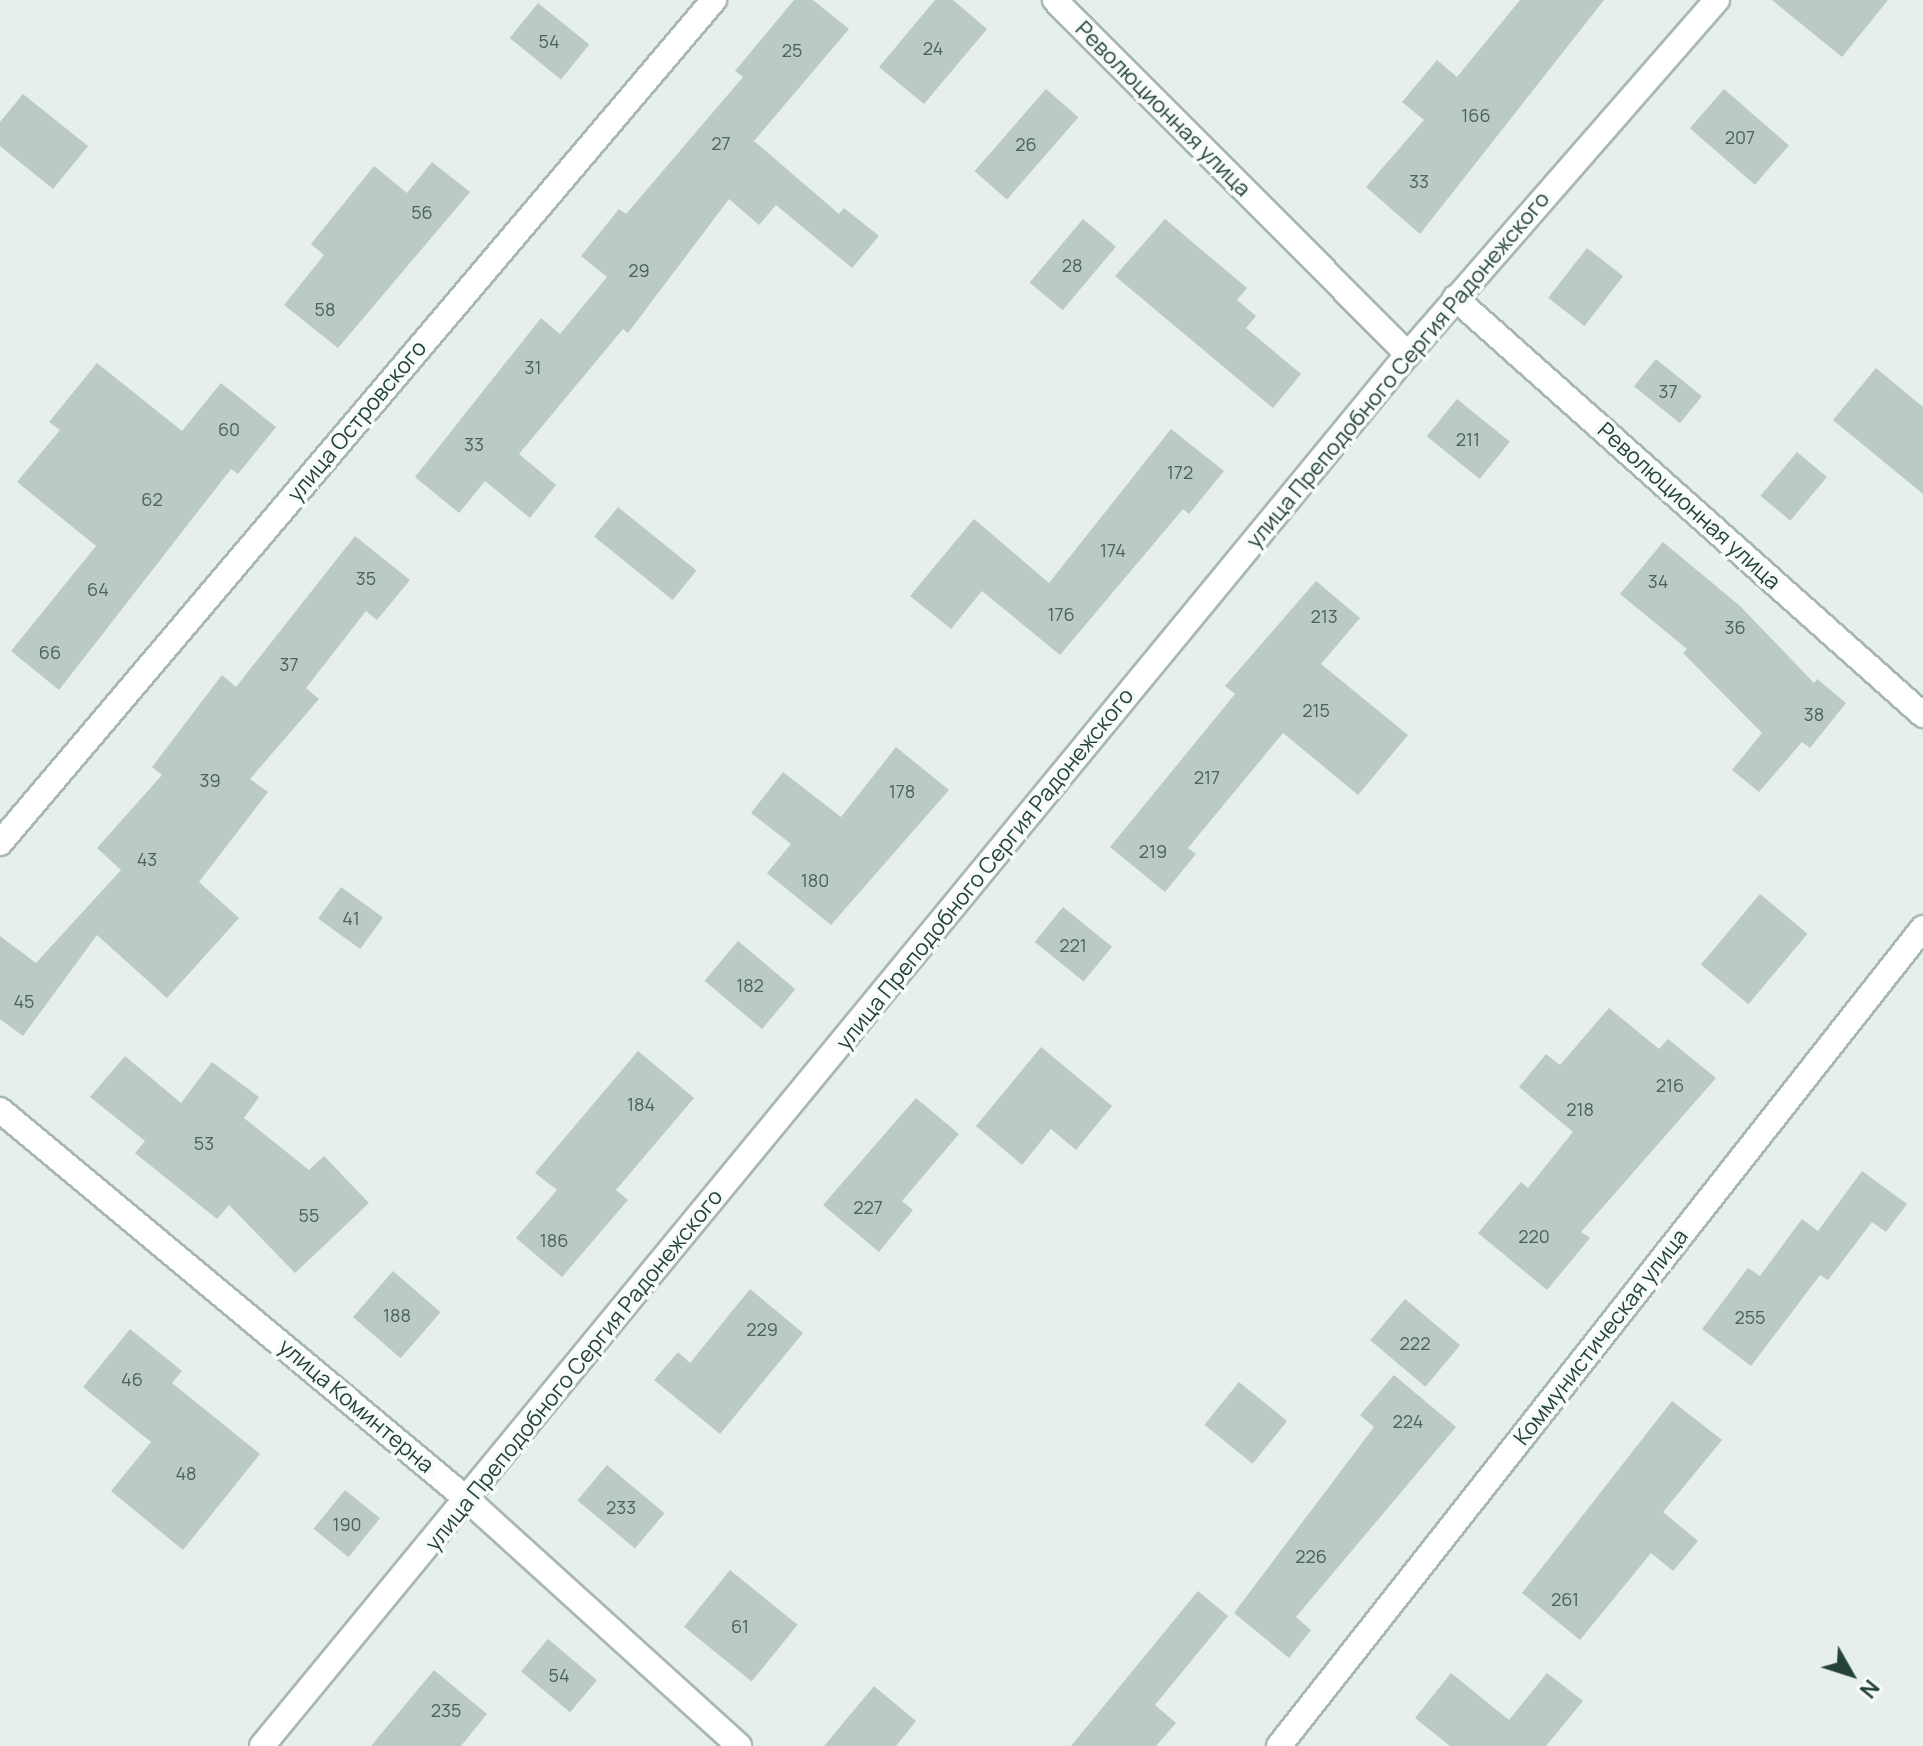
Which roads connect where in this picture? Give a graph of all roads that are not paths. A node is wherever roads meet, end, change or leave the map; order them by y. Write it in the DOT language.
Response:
graph roads {
  1 [pos="714,0"];
  2 [pos="1055,0"];
  3 [pos="1717,0"];
  4 [pos="1455,298"];
  5 [pos="1408,354"];
  6 [pos="1923,715"];
  7 [pos="0,843"];
  8 [pos="1923,928"];
  9 [pos="0,1110"];
  10 [pos="468,1500"];
  11 [pos="262,1746"];
  12 [pos="739,1746"];
  13 [pos="1279,1746"];
  1 -- 7 [label="street, улица Островского"];
  2 -- 5 [label="street, Революционная улица"];
  3 -- 4 [label="street, улица Преподобного Сергия Радонежского"];
  4 -- 5 [label="street, улица Преподобного Сергия Радонежского"];
  4 -- 6 [label="street, Революционная улица"];
  5 -- 10 [label="street, улица Преподобного Сергия Радонежского"];
  8 -- 13 [label="street, Коммунистическая улица"];
  9 -- 10 [label="street, улица Коминтерна"];
  10 -- 11 [label="street, улица Преподобного Сергия Радонежского"];
  10 -- 12 [label="street, улица Коминтерна"];
}
